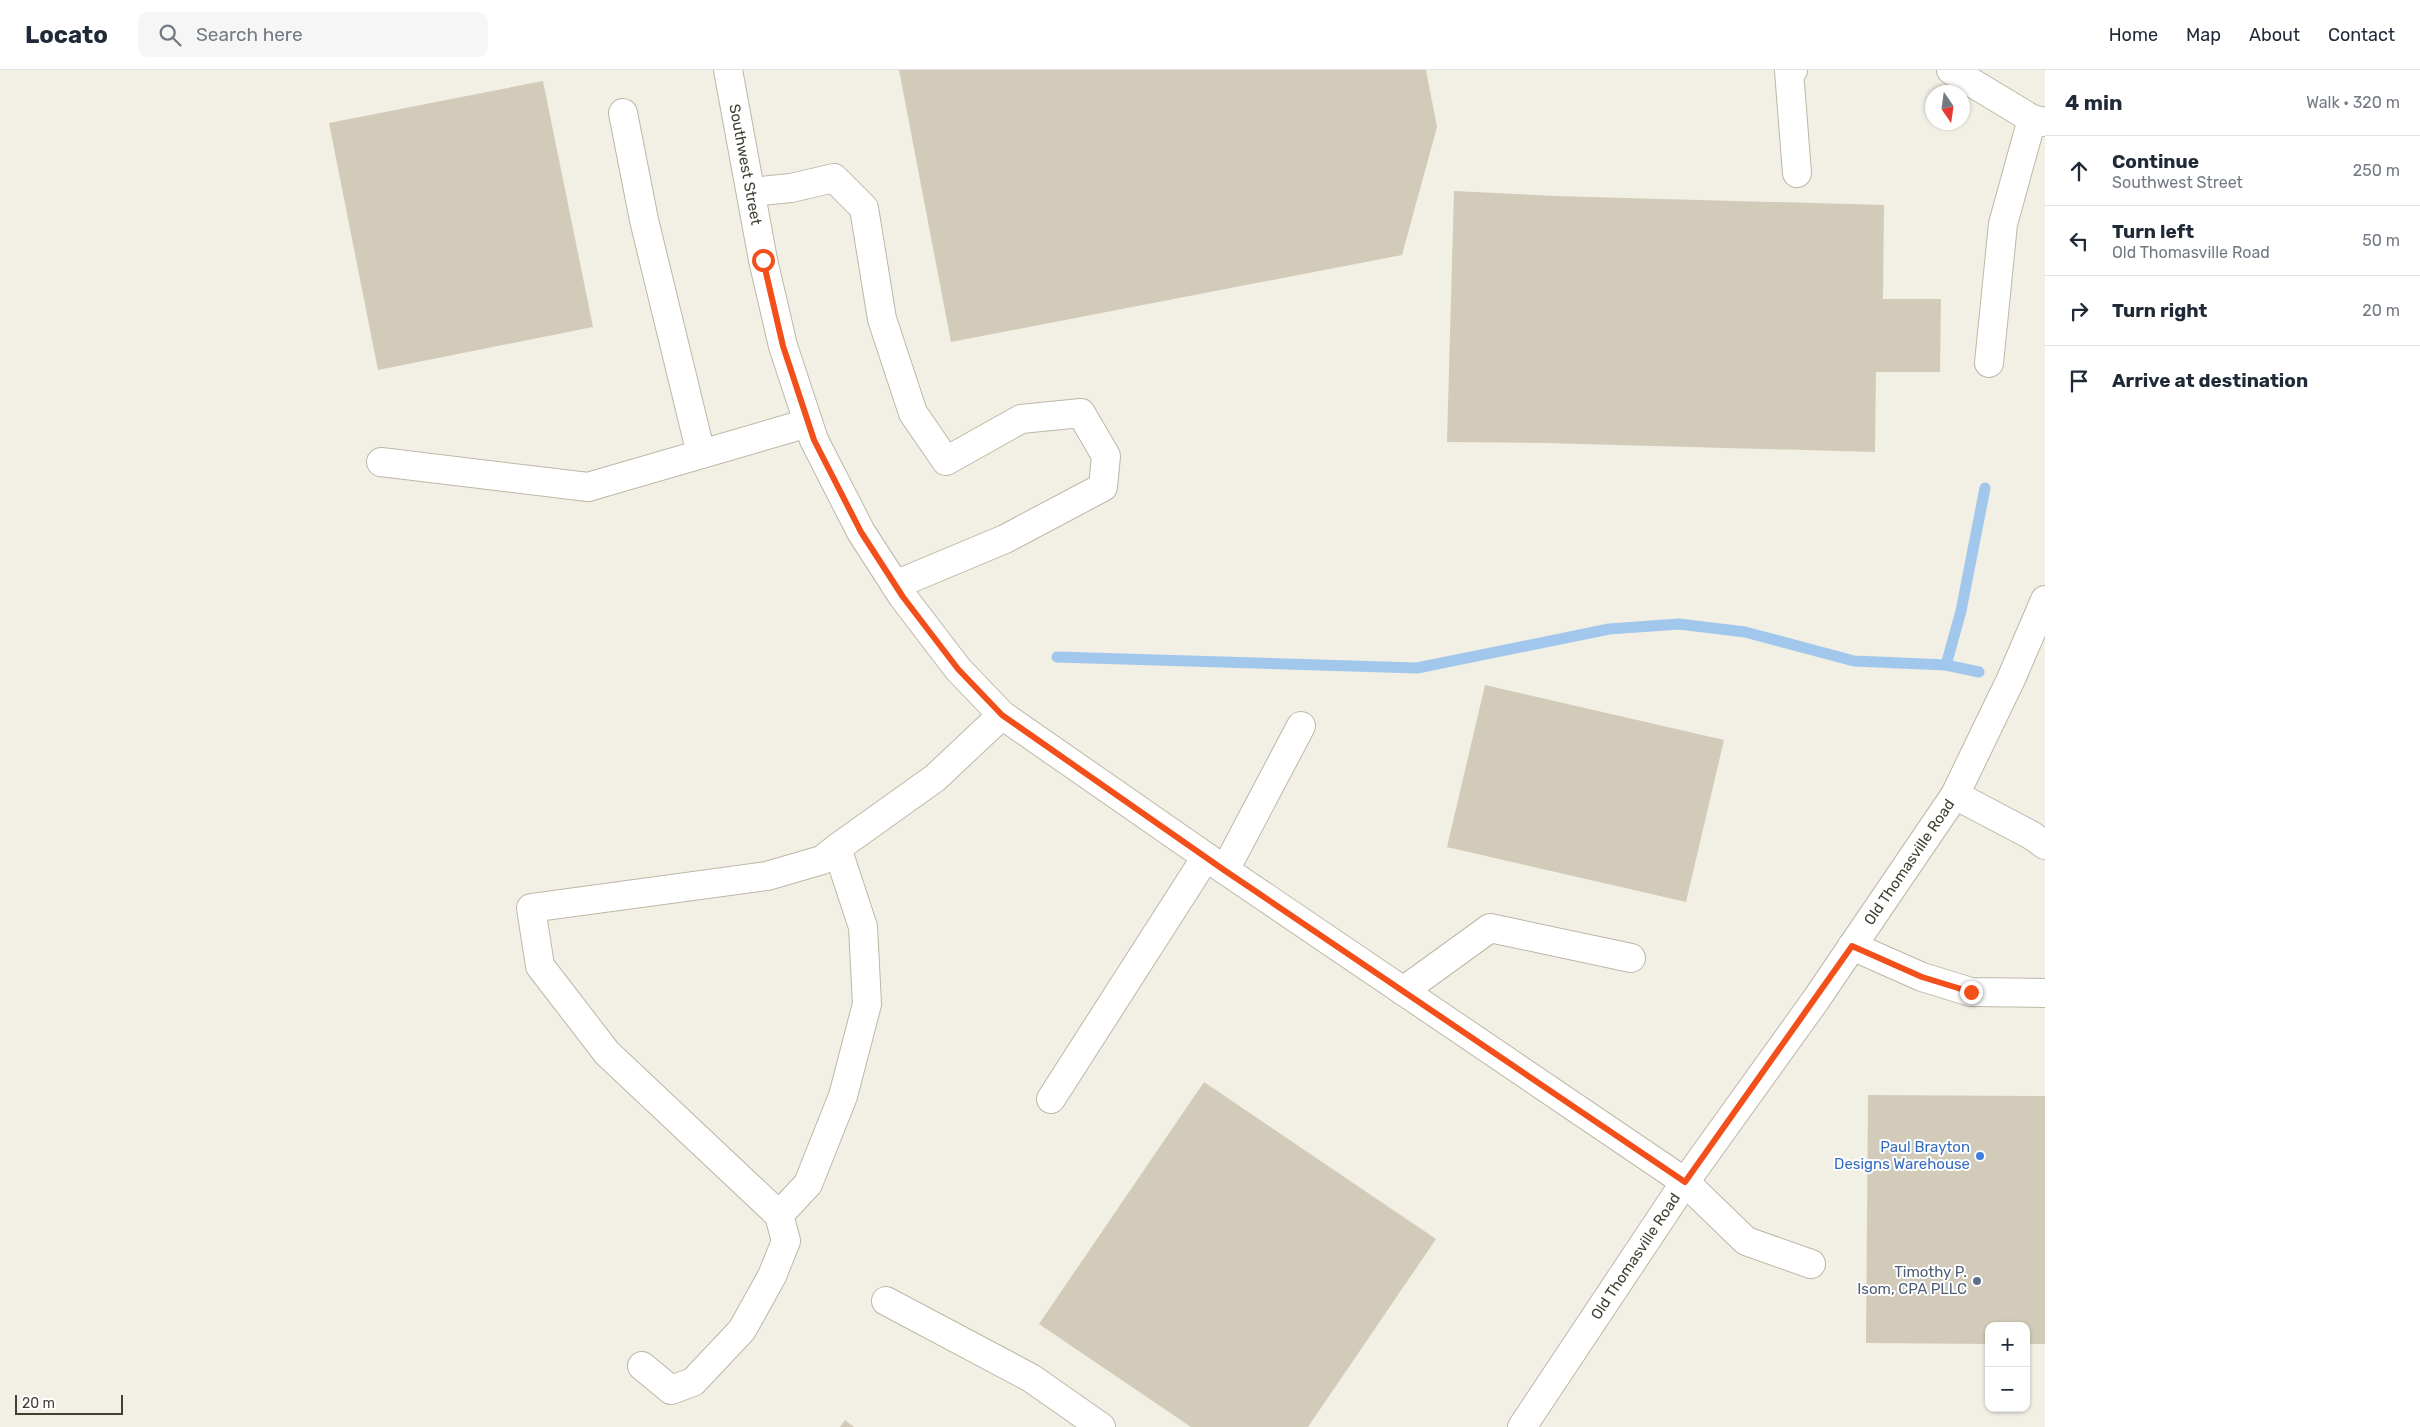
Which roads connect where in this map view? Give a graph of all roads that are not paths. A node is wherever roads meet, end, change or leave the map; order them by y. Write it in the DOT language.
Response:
graph roads {
  1 [pos="728,70"];
  2 [pos="1793,70"];
  3 [pos="1951,70"];
  4 [pos="623,113"];
  5 [pos="2038,120"];
  6 [pos="1796,173"];
  7 [pos="750,192"];
  8 [pos="1989,363"];
  9 [pos="808,423"];
  10 [pos="701,454"];
  11 [pos="381,462"];
  12 [pos="896,585"];
  13 [pos="2045,600"];
  14 [pos="1002,715"];
  15 [pos="1301,726"];
  16 [pos="1954,795"];
  17 [pos="2045,845"];
  18 [pos="837,848"];
  19 [pos="1215,864"];
  20 [pos="1852,946"];
  21 [pos="1631,958"];
  22 [pos="1403,991"];
  23 [pos="2045,993"];
  24 [pos="1051,1099"];
  25 [pos="1685,1182"];
  26 [pos="779,1215"];
  27 [pos="1811,1264"];
  28 [pos="886,1302"];
  29 [pos="642,1366"];
  30 [pos="1101,1427"];
  31 [pos="1522,1427"];
  1 -- 7 [label="street, Southwest Street"];
  2 -- 6 [label="street"];
  3 -- 5 [label="street"];
  4 -- 10 [label="street"];
  5 -- 8 [label="street"];
  7 -- 9 [label="street, Southwest Street"];
  7 -- 12 [label="street"];
  9 -- 10 [label="street"];
  9 -- 12 [label="street, Southwest Street"];
  10 -- 11 [label="street"];
  12 -- 14 [label="street, Southwest Street"];
  13 -- 16 [label="street, Old Thomasville Road"];
  14 -- 18 [label="street"];
  14 -- 19 [label="street, Southwest Street"];
  15 -- 19 [label="street"];
  16 -- 17 [label="street"];
  16 -- 20 [label="street, Old Thomasville Road"];
  18 -- 26 [label="street"];
  18 -- 26 [label="street"];
  19 -- 22 [label="street, Southwest Street"];
  19 -- 24 [label="street"];
  20 -- 23 [label="street"];
  20 -- 25 [label="street, Old Thomasville Road"];
  21 -- 22 [label="street"];
  22 -- 25 [label="street, Southwest Street"];
  25 -- 27 [label="street, Southwest Street"];
  25 -- 31 [label="street, Old Thomasville Road"];
  26 -- 29 [label="street"];
  28 -- 30 [label="street"];
}
